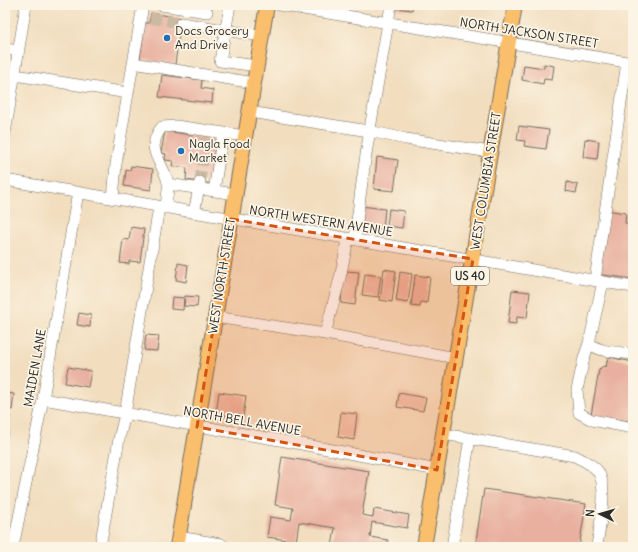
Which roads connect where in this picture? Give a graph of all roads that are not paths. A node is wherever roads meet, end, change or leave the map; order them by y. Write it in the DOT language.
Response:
graph roads {
  1 [pos="26,5"];
  2 [pos="143,5"];
  3 [pos="159,5"];
  4 [pos="230,5"];
  5 [pos="267,5"];
  6 [pos="279,5"];
  7 [pos="391,5"];
  8 [pos="515,5"];
  9 [pos="207,12"];
  10 [pos="181,23"];
  11 [pos="388,23"];
  12 [pos="226,30"];
  13 [pos="262,36"];
  14 [pos="509,43"];
  15 [pos="5,49"];
  16 [pos="19,51"];
  17 [pos="133,63"];
  18 [pos="630,63"];
  19 [pos="257,66"];
  20 [pos="15,75"];
  21 [pos="254,83"];
  22 [pos="8,92"];
  23 [pos="128,93"];
  24 [pos="249,112"];
  25 [pos="369,131"];
  26 [pos="5,132"];
  27 [pos="223,133"];
  28 [pos="245,136"];
  29 [pos="490,152"];
  30 [pos="5,180"];
  31 [pos="167,180"];
  32 [pos="199,185"];
  33 [pos="214,191"];
  34 [pos="78,192"];
  35 [pos="235,194"];
  36 [pos="113,198"];
  37 [pos="162,207"];
  38 [pos="194,213"];
  39 [pos="231,219"];
  40 [pos="351,239"];
  41 [pos="473,259"];
  42 [pos="599,281"];
  43 [pos="633,287"];
  44 [pos="215,317"];
  45 [pos="325,334"];
  46 [pos="589,343"];
  47 [pos="633,354"];
  48 [pos="456,358"];
  49 [pos="43,399"];
  50 [pos="125,414"];
  51 [pos="197,427"];
  52 [pos="633,428"];
  53 [pos="443,434"];
  54 [pos="470,438"];
  55 [pos="437,470"];
  56 [pos="178,542"];
  57 [pos="13,547"];
  58 [pos="100,547"];
  59 [pos="225,547"];
  60 [pos="424,547"];
  61 [pos="452,547"];
  62 [pos="597,547"];
  1 -- 16 [label="street"];
  2 -- 17 [label="street"];
  3 -- 9 [label="street"];
  4 -- 12 [label="street"];
  5 -- 13 [label="main road, WEST NORTH STREET"];
  6 -- 11 [label="street, NORTH JACKSON STREET"];
  7 -- 11 [label="street"];
  8 -- 14 [label="main road, WEST COLUMBIA STREET / US 40"];
  10 -- 12 [label="street"];
  11 -- 14 [label="street, NORTH JACKSON STREET"];
  11 -- 25 [label="street"];
  12 -- 13 [label="street"];
  12 -- 19 [label="street"];
  13 -- 19 [label="main road, WEST NORTH STREET"];
  14 -- 18 [label="street, NORTH JACKSON STREET"];
  14 -- 29 [label="main road, WEST COLUMBIA STREET / US 40"];
  15 -- 16 [label="street"];
  16 -- 20 [label="street"];
  17 -- 21 [label="street"];
  17 -- 23 [label="street"];
  18 -- 42 [label="street"];
  19 -- 21 [label="main road, WEST NORTH STREET"];
  20 -- 22 [label="street"];
  20 -- 23 [label="street"];
  21 -- 24 [label="main road, WEST NORTH STREET"];
  22 -- 26 [label="street"];
  23 -- 36 [label="street"];
  24 -- 25 [label="street"];
  24 -- 28 [label="main road, WEST NORTH STREET"];
  25 -- 29 [label="street"];
  25 -- 40 [label="street"];
  27 -- 28 [label="street"];
  27 -- 31 [label="street"];
  27 -- 33 [label="street"];
  28 -- 35 [label="main road, WEST NORTH STREET"];
  29 -- 41 [label="main road, WEST COLUMBIA STREET / US 40"];
  30 -- 34 [label="street, NORTH WESTERN AVENUE"];
  31 -- 32 [label="street"];
  31 -- 37 [label="street"];
  32 -- 33 [label="street"];
  32 -- 38 [label="street"];
  33 -- 35 [label="street"];
  34 -- 36 [label="street, NORTH WESTERN AVENUE"];
  34 -- 49 [label="street, MAIDEN LANE"];
  35 -- 39 [label="main road, WEST NORTH STREET"];
  36 -- 37 [label="street, NORTH WESTERN AVENUE"];
  37 -- 38 [label="street, NORTH WESTERN AVENUE"];
  37 -- 50 [label="street"];
  38 -- 39 [label="street, NORTH WESTERN AVENUE"];
  39 -- 40 [label="street, NORTH WESTERN AVENUE"];
  39 -- 44 [label="main road, WEST NORTH STREET"];
  40 -- 41 [label="street, NORTH WESTERN AVENUE"];
  40 -- 45 [label="street"];
  41 -- 42 [label="street, NORTH WESTERN AVENUE"];
  41 -- 48 [label="main road, WEST COLUMBIA STREET / US 40"];
  42 -- 43 [label="street, NORTH WESTERN AVENUE"];
  42 -- 46 [label="street"];
  44 -- 45 [label="street"];
  44 -- 51 [label="main road, WEST NORTH STREET"];
  45 -- 48 [label="street"];
  46 -- 47 [label="street"];
  46 -- 52 [label="street"];
  48 -- 53 [label="main road, WEST COLUMBIA STREET / US 40"];
  49 -- 50 [label="street, NORTH BELL AVENUE"];
  49 -- 57 [label="street, MAIDEN LANE"];
  50 -- 51 [label="street, NORTH BELL AVENUE"];
  50 -- 58 [label="street"];
  51 -- 55 [label="street, NORTH BELL AVENUE"];
  51 -- 56 [label="main road, WEST NORTH STREET"];
  53 -- 54 [label="street"];
  53 -- 55 [label="main road, WEST COLUMBIA STREET / US 40"];
  54 -- 61 [label="street"];
  54 -- 62 [label="street"];
  55 -- 60 [label="main road, WEST COLUMBIA STREET / US 40"];
  56 -- 59 [label="street"];
}
